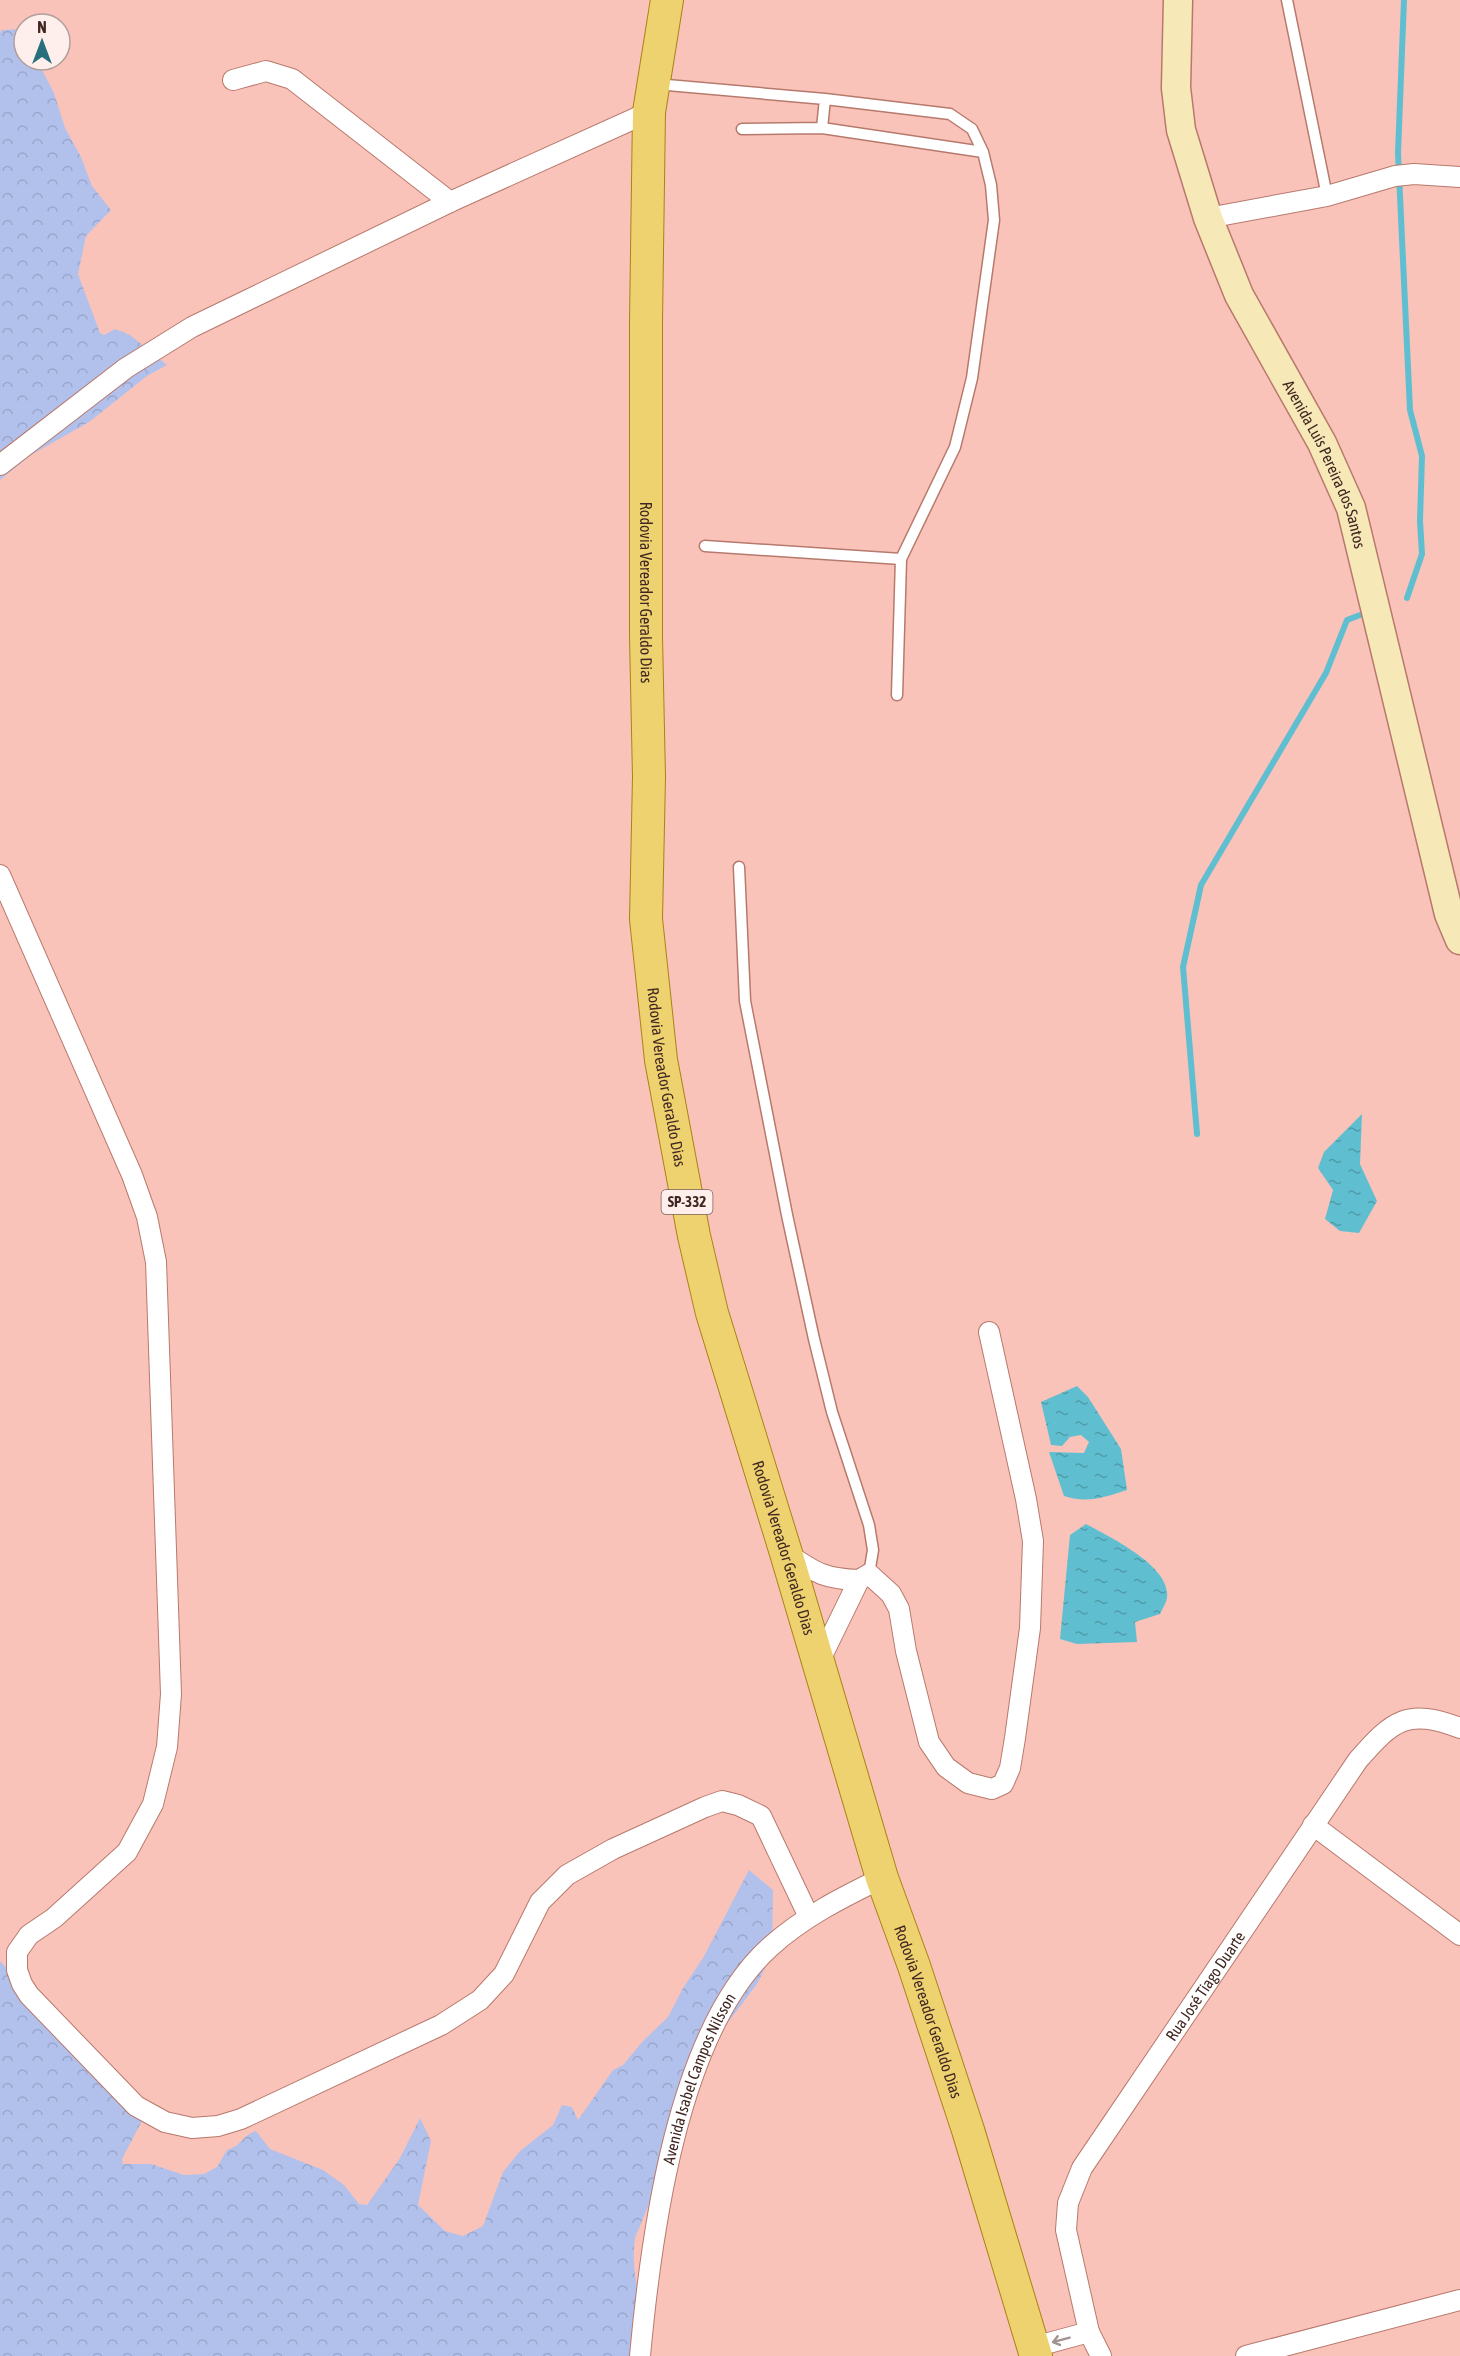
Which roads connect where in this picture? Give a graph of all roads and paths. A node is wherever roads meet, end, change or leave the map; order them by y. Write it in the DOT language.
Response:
graph roads {
  1 [pos="667,0"];
  2 [pos="1178,0"];
  3 [pos="1287,0"];
  4 [pos="232,81"];
  5 [pos="651,98"];
  6 [pos="825,99"];
  7 [pos="822,128"];
  8 [pos="742,129"];
  9 [pos="983,152"];
  10 [pos="1460,177"];
  11 [pos="1327,196"];
  12 [pos="450,202"];
  13 [pos="1208,219"];
  14 [pos="0,465"];
  15 [pos="705,546"];
  16 [pos="901,559"];
  17 [pos="897,695"];
  18 [pos="739,867"];
  19 [pos="0,875"];
  20 [pos="1460,940"];
  21 [pos="989,1332"];
  22 [pos="786,1553"];
  23 [pos="864,1577"];
  24 [pos="819,1662"];
  25 [pos="1460,1728"];
  26 [pos="1313,1826"];
  27 [pos="882,1878"];
  28 [pos="809,1917"];
  29 [pos="1460,1935"];
  30 [pos="1460,2300"];
  31 [pos="1093,2346"];
  32 [pos="1035,2352"];
  33 [pos="640,2356"];
  34 [pos="1246,2356"];
  1 -- 5 [label="main road, Rodovia Vereador Geraldo Dias / SP-332"];
  2 -- 13 [label="street, Avenida Luís Pereira dos Santos"];
  3 -- 11 [label="lane"];
  4 -- 12 [label="street"];
  5 -- 6 [label="lane"];
  5 -- 12 [label="street"];
  5 -- 22 [label="main road, Rodovia Vereador Geraldo Dias / SP-332"];
  6 -- 7 [label="lane"];
  6 -- 9 [label="lane"];
  7 -- 8 [label="lane"];
  7 -- 9 [label="lane"];
  9 -- 16 [label="lane"];
  10 -- 11 [label="street"];
  11 -- 13 [label="street"];
  12 -- 14 [label="street"];
  13 -- 20 [label="street, Avenida Luís Pereira dos Santos"];
  15 -- 16 [label="lane"];
  16 -- 17 [label="lane"];
  18 -- 23 [label="lane"];
  19 -- 28 [label="street"];
  21 -- 23 [label="street"];
  22 -- 23 [label="street"];
  22 -- 24 [label="main road, Rodovia Vereador Geraldo Dias / SP-332"];
  23 -- 24 [label="street"];
  24 -- 27 [label="main road, Rodovia Vereador Geraldo Dias / SP-332"];
  25 -- 26 [label="street, Rua José Tiago Duarte"];
  26 -- 29 [label="street"];
  26 -- 31 [label="street, Rua José Tiago Duarte"];
  27 -- 28 [label="street, Avenida Isabel Campos Nilsson"];
  27 -- 32 [label="main road, Rodovia Vereador Geraldo Dias / SP-332"];
  28 -- 33 [label="street, Avenida Isabel Campos Nilsson"];
  30 -- 34 [label="street"];
  31 -- 32 [label="street, one-way"];
}
